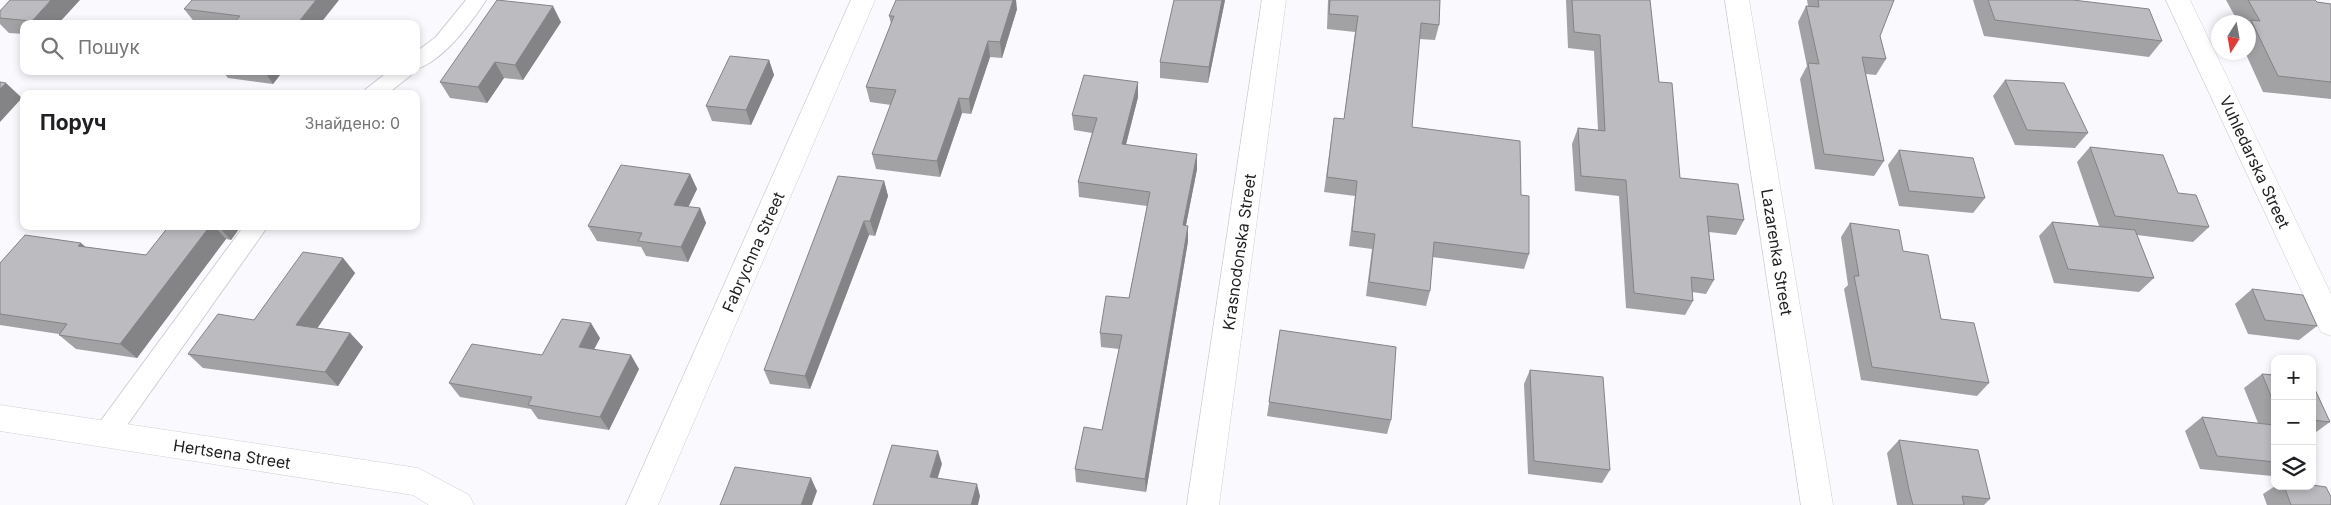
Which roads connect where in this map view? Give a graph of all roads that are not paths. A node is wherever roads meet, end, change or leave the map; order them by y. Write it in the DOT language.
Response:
graph roads {
  1 [pos="476,0"];
  2 [pos="863,0"];
  3 [pos="1274,0"];
  4 [pos="1737,0"];
  5 [pos="2178,0"];
  6 [pos="420,59"];
  7 [pos="398,75"];
  8 [pos="378,90"];
  9 [pos="254,230"];
  10 [pos="2331,324"];
  11 [pos="0,418"];
  12 [pos="106,434"];
  13 [pos="458,505"];
  14 [pos="642,505"];
  15 [pos="1204,505"];
  16 [pos="1817,505"];
  1 -- 6 [label="lane"];
  2 -- 14 [label="street, Fabrychna Street"];
  3 -- 15 [label="street, Krasnodonska Street"];
  4 -- 16 [label="street, Lazarenka Street"];
  5 -- 10 [label="street, Vuhledarska Street"];
  7 -- 8 [label="lane"];
  9 -- 12 [label="lane"];
  11 -- 12 [label="street, Hertsena Street"];
  12 -- 13 [label="street, Hertsena Street"];
}
